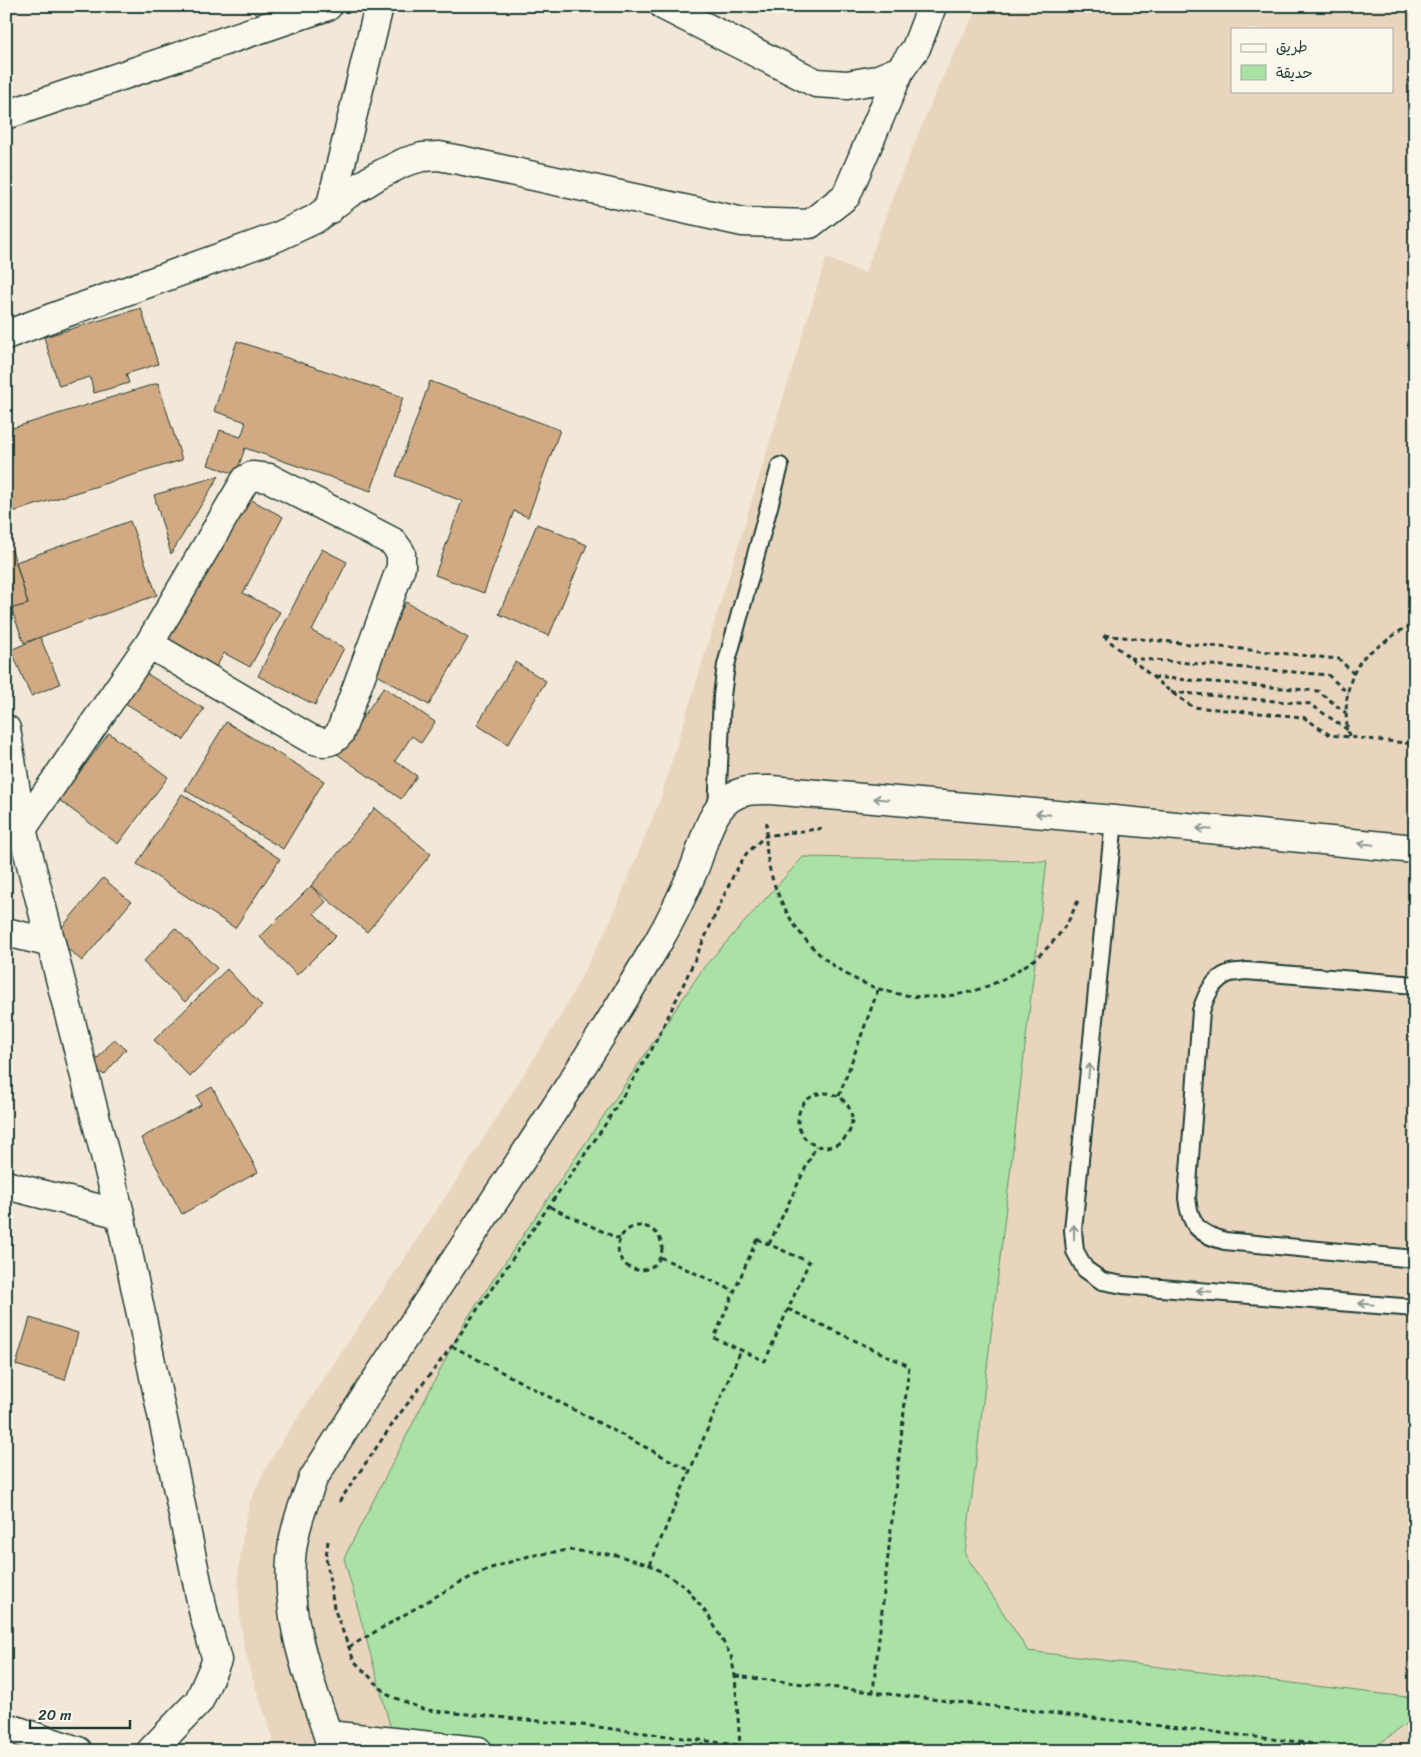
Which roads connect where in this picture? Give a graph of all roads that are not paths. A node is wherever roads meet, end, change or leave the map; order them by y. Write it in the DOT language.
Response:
graph roads {
  1 [pos="328,6"];
  2 [pos="379,6"];
  3 [pos="664,6"];
  4 [pos="932,6"];
  5 [pos="900,70"];
  6 [pos="6,115"];
  7 [pos="330,209"];
  8 [pos="6,335"];
  9 [pos="780,466"];
  10 [pos="149,644"];
  11 [pos="6,729"];
  12 [pos="717,810"];
  13 [pos="1114,820"];
  14 [pos="22,829"];
  15 [pos="1415,849"];
  16 [pos="6,932"];
  17 [pos="51,943"];
  18 [pos="1415,985"];
  19 [pos="6,1185"];
  20 [pos="120,1214"];
  21 [pos="1415,1259"];
  22 [pos="1415,1308"];
  23 [pos="6,1727"];
  24 [pos="330,1743"];
  25 [pos="78,1751"];
  26 [pos="151,1751"];
  27 [pos="478,1751"];
  1 -- 6 [label="street"];
  2 -- 7 [label="street"];
  3 -- 5 [label="street"];
  4 -- 5 [label="street"];
  5 -- 7 [label="street"];
  7 -- 8 [label="street"];
  9 -- 12 [label="lane"];
  10 -- 10 [label="street"];
  10 -- 14 [label="street"];
  11 -- 14 [label="street"];
  13 -- 12 [label="street, one-way"];
  12 -- 24 [label="street"];
  15 -- 13 [label="street, one-way"];
  22 -- 13 [label="lane, one-way"];
  14 -- 17 [label="street"];
  16 -- 17 [label="street"];
  17 -- 20 [label="street"];
  18 -- 21 [label="lane"];
  19 -- 20 [label="street"];
  20 -- 26 [label="street"];
  23 -- 25 [label="street"];
  24 -- 27 [label="street"];
}
